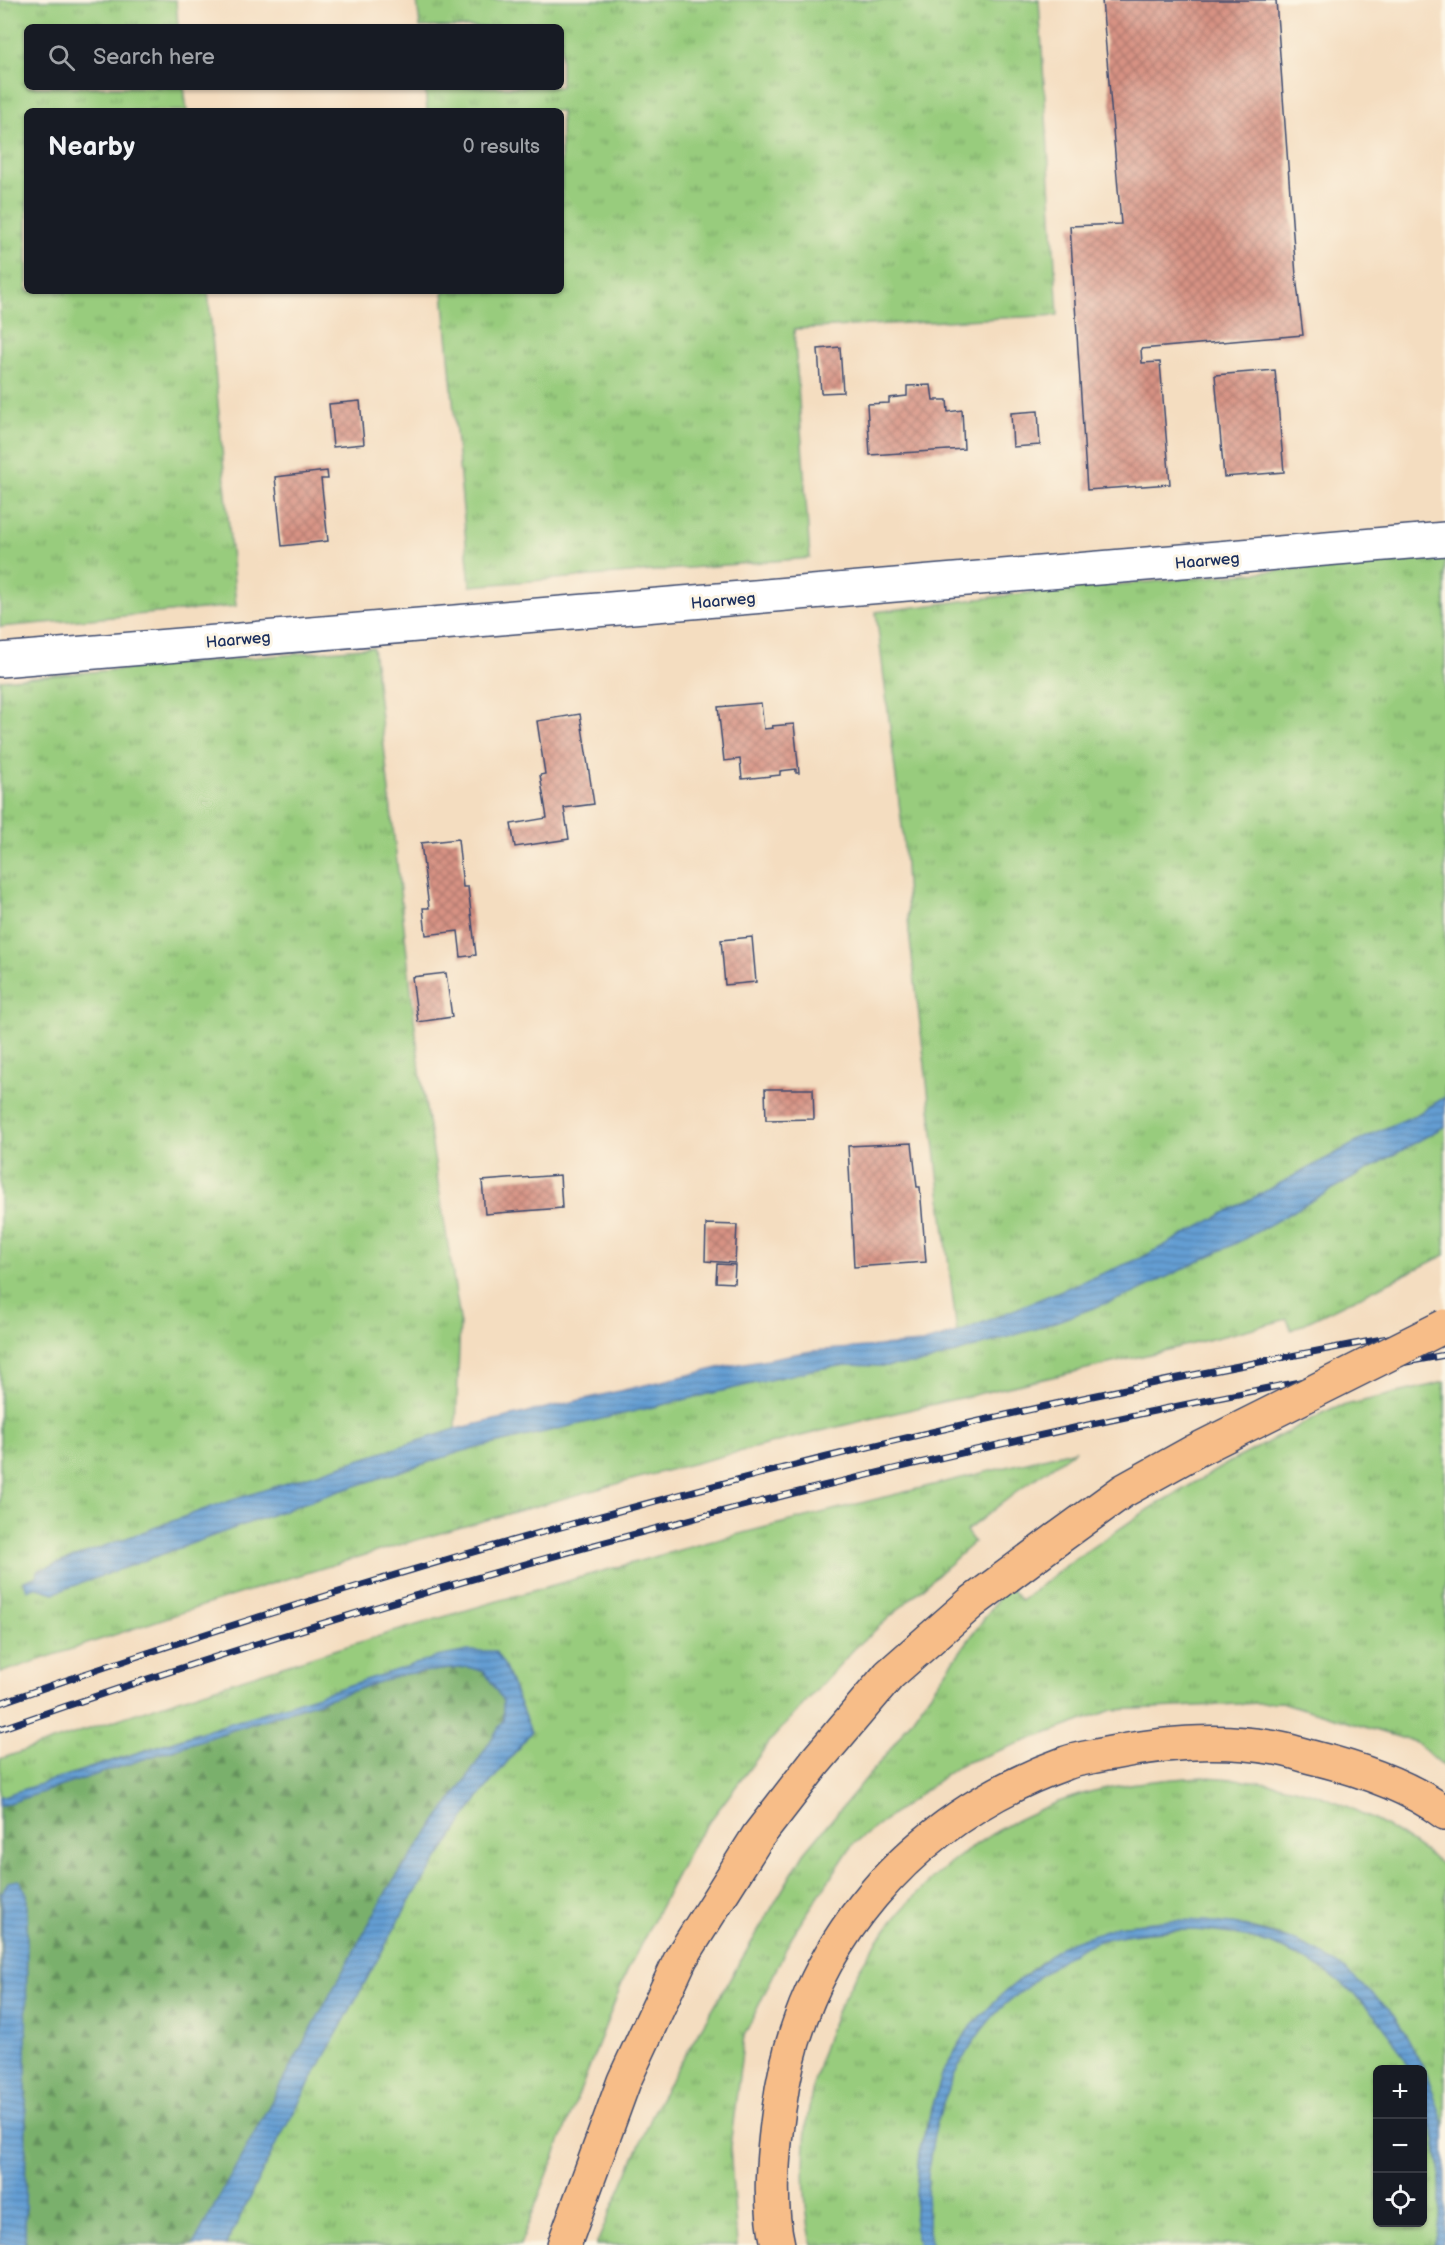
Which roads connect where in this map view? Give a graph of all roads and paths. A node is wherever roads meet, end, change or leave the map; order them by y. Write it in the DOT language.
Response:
graph roads {
  1 [pos="1445,539"];
  2 [pos="0,660"];
  3 [pos="1445,1326"];
  4 [pos="1445,1812"];
  5 [pos="564,2245"];
  6 [pos="778,2245"];
  1 -- 2 [label="street, Haarweg"];
  3 -- 5 [label="highway, bridge"];
  4 -- 6 [label="highway"];
}
